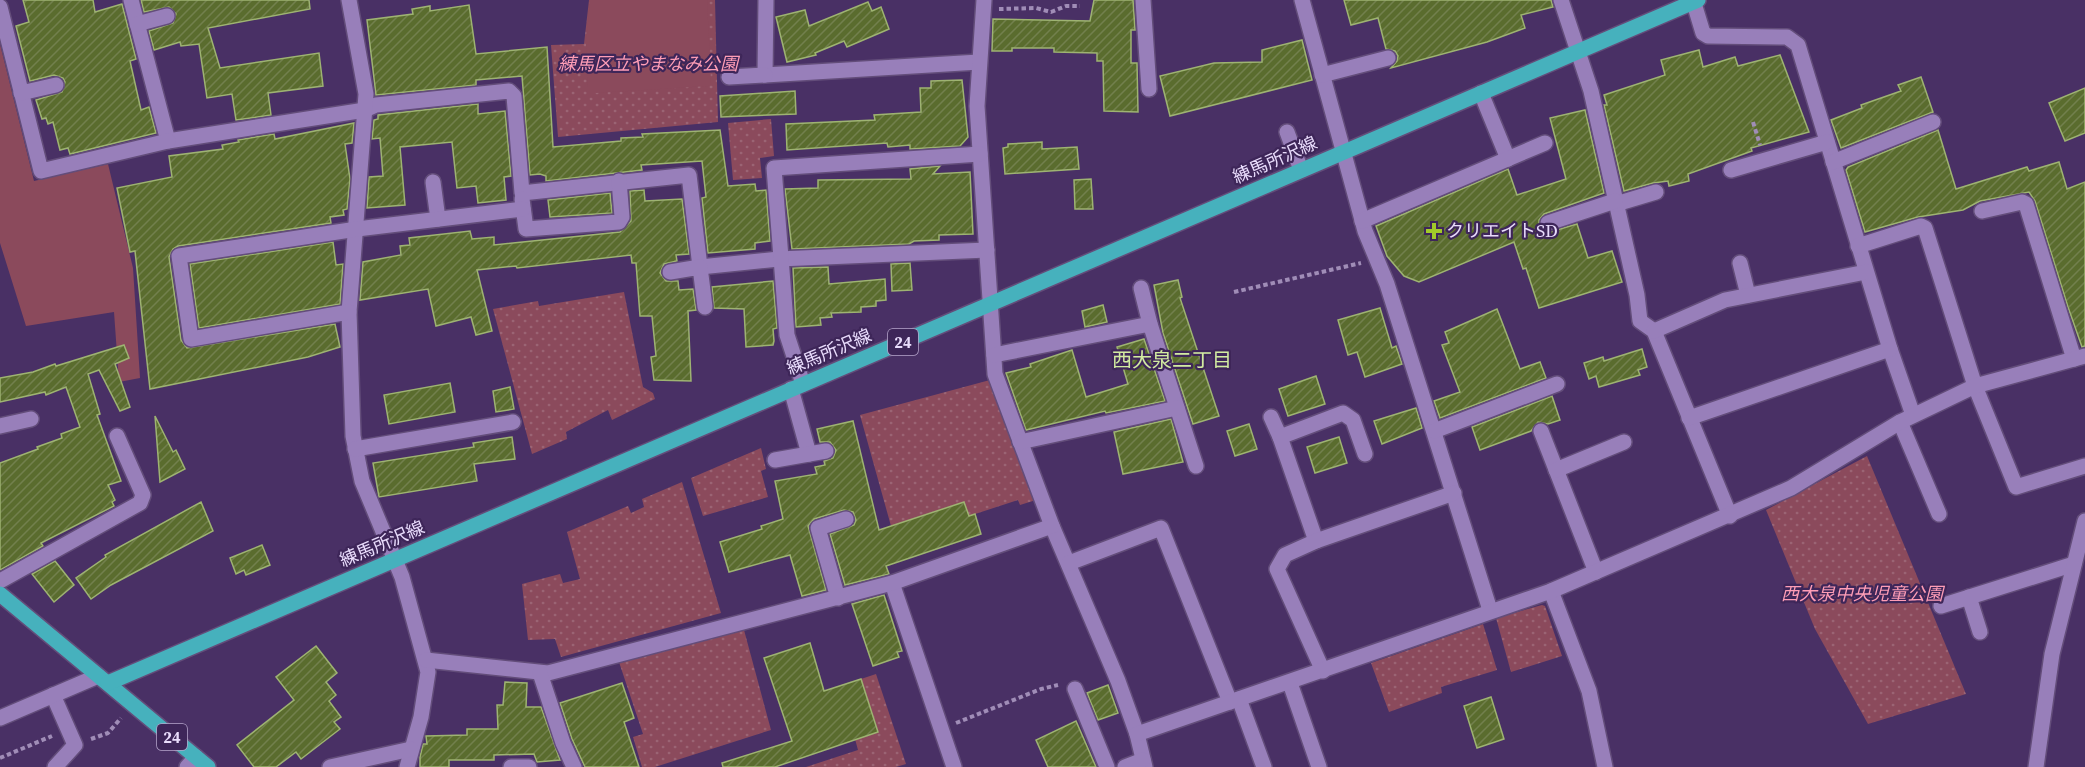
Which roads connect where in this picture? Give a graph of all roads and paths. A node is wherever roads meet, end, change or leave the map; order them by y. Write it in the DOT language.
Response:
graph roads {
  1 [pos="131,0"];
  2 [pos="349,0"];
  3 [pos="766,0"];
  4 [pos="1143,0"];
  5 [pos="1302,0"];
  6 [pos="1562,0"];
  7 [pos="1695,1"];
  8 [pos="984,4"];
  9 [pos="1080,6"];
  10 [pos="0,7"];
  11 [pos="167,16"];
  12 [pos="137,24"];
  13 [pos="1577,52"];
  14 [pos="1388,58"];
  15 [pos="980,62"];
  16 [pos="765,75"];
  17 [pos="1322,75"];
  18 [pos="729,77"];
  19 [pos="56,85"];
  20 [pos="1149,89"];
  21 [pos="21,93"];
  22 [pos="1481,93"];
  23 [pos="365,110"];
  24 [pos="1933,122"];
  25 [pos="1287,132"];
  26 [pos="168,141"];
  27 [pos="1827,142"];
  28 [pos="1545,143"];
  29 [pos="1342,152"];
  30 [pos="980,154"];
  31 [pos="1508,159"];
  32 [pos="1833,162"];
  33 [pos="1302,170"];
  34 [pos="1731,170"];
  35 [pos="620,181"];
  36 [pos="433,182"];
  37 [pos="1656,192"];
  38 [pos="522,193"];
  39 [pos="1616,203"];
  40 [pos="523,208"];
  41 [pos="1982,211"];
  42 [pos="438,219"];
  43 [pos="1362,221"];
  44 [pos="1548,223"];
  45 [pos="357,229"];
  46 [pos="1858,246"];
  47 [pos="987,250"];
  48 [pos="779,259"];
  49 [pos="1376,259"];
  50 [pos="1740,262"];
  51 [pos="700,267"];
  52 [pos="670,272"];
  53 [pos="1866,272"];
  54 [pos="1141,288"];
  55 [pos="1234,292"];
  56 [pos="1748,295"];
  57 [pos="990,306"];
  58 [pos="705,307"];
  59 [pos="349,312"];
  60 [pos="1150,324"];
  61 [pos="1654,331"];
  62 [pos="1890,349"];
  63 [pos="994,355"];
  64 [pos="2080,358"];
  65 [pos="1557,384"];
  66 [pos="1975,386"];
  67 [pos="797,387"];
  68 [pos="1177,408"];
  69 [pos="1271,417"];
  70 [pos="1689,418"];
  71 [pos="1906,418"];
  72 [pos="31,419"];
  73 [pos="513,422"];
  74 [pos="0,426"];
  75 [pos="1434,431"];
  76 [pos="1541,431"];
  77 [pos="117,435"];
  78 [pos="1280,437"];
  79 [pos="1020,442"];
  80 [pos="1624,442"];
  81 [pos="355,449"];
  82 [pos="826,451"];
  83 [pos="809,454"];
  84 [pos="1365,454"];
  85 [pos="775,460"];
  86 [pos="1197,466"];
  87 [pos="2085,466"];
  88 [pos="1556,470"];
  89 [pos="1454,493"];
  90 [pos="1939,514"];
  91 [pos="1730,516"];
  92 [pos="846,519"];
  93 [pos="2085,521"];
  94 [pos="1053,526"];
  95 [pos="1316,541"];
  96 [pos="394,560"];
  97 [pos="1069,563"];
  98 [pos="2074,564"];
  99 [pos="1596,572"];
  100 [pos="0,581"];
  101 [pos="892,583"];
  102 [pos="1551,591"];
  103 [pos="0,594"];
  104 [pos="1969,597"];
  105 [pos="838,598"];
  106 [pos="1941,606"];
  107 [pos="1490,610"];
  108 [pos="1980,632"];
  109 [pos="426,660"];
  110 [pos="1323,671"];
  111 [pos="540,673"];
  112 [pos="103,680"];
  113 [pos="1290,683"];
  114 [pos="1075,689"];
  115 [pos="53,695"];
  116 [pos="1234,701"];
  117 [pos="0,718"];
  118 [pos="130,724"];
  119 [pos="941,729"];
  120 [pos="71,734"];
  121 [pos="1137,734"];
  122 [pos="411,749"];
  123 [pos="0,758"];
  124 [pos="1144,763"];
  125 [pos="197,764"];
  126 [pos="55,767"];
  127 [pos="330,767"];
  128 [pos="407,767"];
  129 [pos="511,767"];
  130 [pos="529,767"];
  131 [pos="574,767"];
  132 [pos="954,767"];
  133 [pos="1107,767"];
  134 [pos="1125,767"];
  135 [pos="1263,767"];
  136 [pos="1319,767"];
  137 [pos="1605,767"];
  138 [pos="2036,767"];
  1 -- 12 [label="street"];
  2 -- 23 [label="street"];
  3 -- 16 [label="street"];
  4 -- 20 [label="street"];
  5 -- 17 [label="street"];
  6 -- 13 [label="street"];
  7 -- 13 [label="main road, 練馬所沢線 / 24"];
  7 -- 27 [label="street"];
  8 -- 9 [label="path"];
  8 -- 15 [label="street"];
  10 -- 21 [label="street"];
  11 -- 12 [label="street"];
  12 -- 26 [label="street"];
  13 -- 22 [label="main road, 練馬所沢線 / 24"];
  13 -- 39 [label="street"];
  14 -- 17 [label="street"];
  15 -- 16 [label="street"];
  15 -- 30 [label="street"];
  16 -- 18 [label="street"];
  17 -- 29 [label="street"];
  19 -- 21 [label="street"];
  21 -- 26 [label="street"];
  22 -- 29 [label="main road, 練馬所沢線 / 24"];
  22 -- 31 [label="street"];
  23 -- 26 [label="street"];
  23 -- 38 [label="street"];
  23 -- 45 [label="street"];
  24 -- 32 [label="street"];
  25 -- 33 [label="street"];
  27 -- 32 [label="street"];
  27 -- 34 [label="street"];
  28 -- 31 [label="street"];
  29 -- 33 [label="main road, 練馬所沢線 / 24"];
  29 -- 43 [label="street"];
  30 -- 47 [label="street"];
  30 -- 48 [label="street"];
  31 -- 43 [label="street"];
  32 -- 46 [label="street"];
  33 -- 57 [label="main road, 練馬所沢線 / 24"];
  35 -- 38 [label="street"];
  35 -- 40 [label="street"];
  35 -- 51 [label="street"];
  36 -- 42 [label="street"];
  37 -- 39 [label="street"];
  38 -- 40 [label="street"];
  39 -- 44 [label="street"];
  39 -- 61 [label="street"];
  40 -- 42 [label="street"];
  41 -- 64 [label="street"];
  42 -- 45 [label="street"];
  43 -- 49 [label="street"];
  45 -- 59 [label="street"];
  45 -- 59 [label="street"];
  46 -- 53 [label="street"];
  46 -- 66 [label="street"];
  47 -- 48 [label="street"];
  47 -- 57 [label="street"];
  48 -- 51 [label="street"];
  48 -- 67 [label="street"];
  49 -- 55 [label="path"];
  49 -- 75 [label="street"];
  50 -- 56 [label="street"];
  51 -- 52 [label="street"];
  51 -- 58 [label="street"];
  53 -- 56 [label="street"];
  53 -- 62 [label="street"];
  54 -- 60 [label="street"];
  56 -- 61 [label="street"];
  57 -- 63 [label="street"];
  57 -- 67 [label="main road, 練馬所沢線 / 24"];
  59 -- 81 [label="street"];
  60 -- 63 [label="street"];
  60 -- 68 [label="street"];
  61 -- 70 [label="street"];
  62 -- 70 [label="street"];
  62 -- 71 [label="street"];
  63 -- 79 [label="street"];
  64 -- 66 [label="street"];
  65 -- 75 [label="street"];
  66 -- 71 [label="street"];
  66 -- 87 [label="street"];
  67 -- 83 [label="street"];
  67 -- 96 [label="main road, 練馬所沢線 / 24"];
  68 -- 79 [label="street"];
  68 -- 86 [label="street"];
  69 -- 78 [label="street"];
  70 -- 91 [label="street"];
  71 -- 90 [label="street"];
  71 -- 91 [label="street"];
  72 -- 74 [label="street"];
  73 -- 81 [label="street"];
  75 -- 89 [label="street"];
  76 -- 88 [label="street"];
  77 -- 100 [label="street"];
  78 -- 84 [label="street"];
  78 -- 95 [label="street"];
  79 -- 94 [label="street"];
  80 -- 88 [label="street"];
  81 -- 96 [label="street"];
  82 -- 83 [label="street"];
  83 -- 85 [label="street"];
  88 -- 99 [label="street"];
  89 -- 95 [label="street"];
  89 -- 107 [label="street"];
  91 -- 99 [label="street"];
  92 -- 105 [label="street"];
  93 -- 98 [label="street"];
  94 -- 97 [label="street"];
  94 -- 101 [label="street"];
  95 -- 110 [label="street"];
  96 -- 109 [label="street"];
  96 -- 112 [label="main road, 練馬所沢線 / 24"];
  97 -- 116 [label="street"];
  97 -- 121 [label="street"];
  98 -- 104 [label="street"];
  98 -- 138 [label="street"];
  99 -- 102 [label="street"];
  101 -- 105 [label="street"];
  101 -- 119 [label="street"];
  102 -- 107 [label="street"];
  102 -- 137 [label="street"];
  103 -- 112 [label="main road, 24"];
  104 -- 106 [label="street"];
  104 -- 108 [label="street"];
  105 -- 111 [label="street"];
  107 -- 110 [label="street"];
  109 -- 111 [label="street"];
  109 -- 122 [label="street"];
  110 -- 113 [label="street"];
  111 -- 131 [label="street"];
  112 -- 115 [label="street"];
  112 -- 125 [label="main road, 24"];
  113 -- 116 [label="street"];
  113 -- 136 [label="street"];
  114 -- 119 [label="path"];
  114 -- 133 [label="street"];
  115 -- 117 [label="street"];
  115 -- 120 [label="street"];
  116 -- 121 [label="street"];
  116 -- 135 [label="street"];
  118 -- 120 [label="path"];
  119 -- 132 [label="street"];
  120 -- 123 [label="path"];
  120 -- 126 [label="street"];
  121 -- 124 [label="street"];
  122 -- 127 [label="street"];
  122 -- 128 [label="street"];
  124 -- 134 [label="street"];
  129 -- 130 [label="street"];
}
